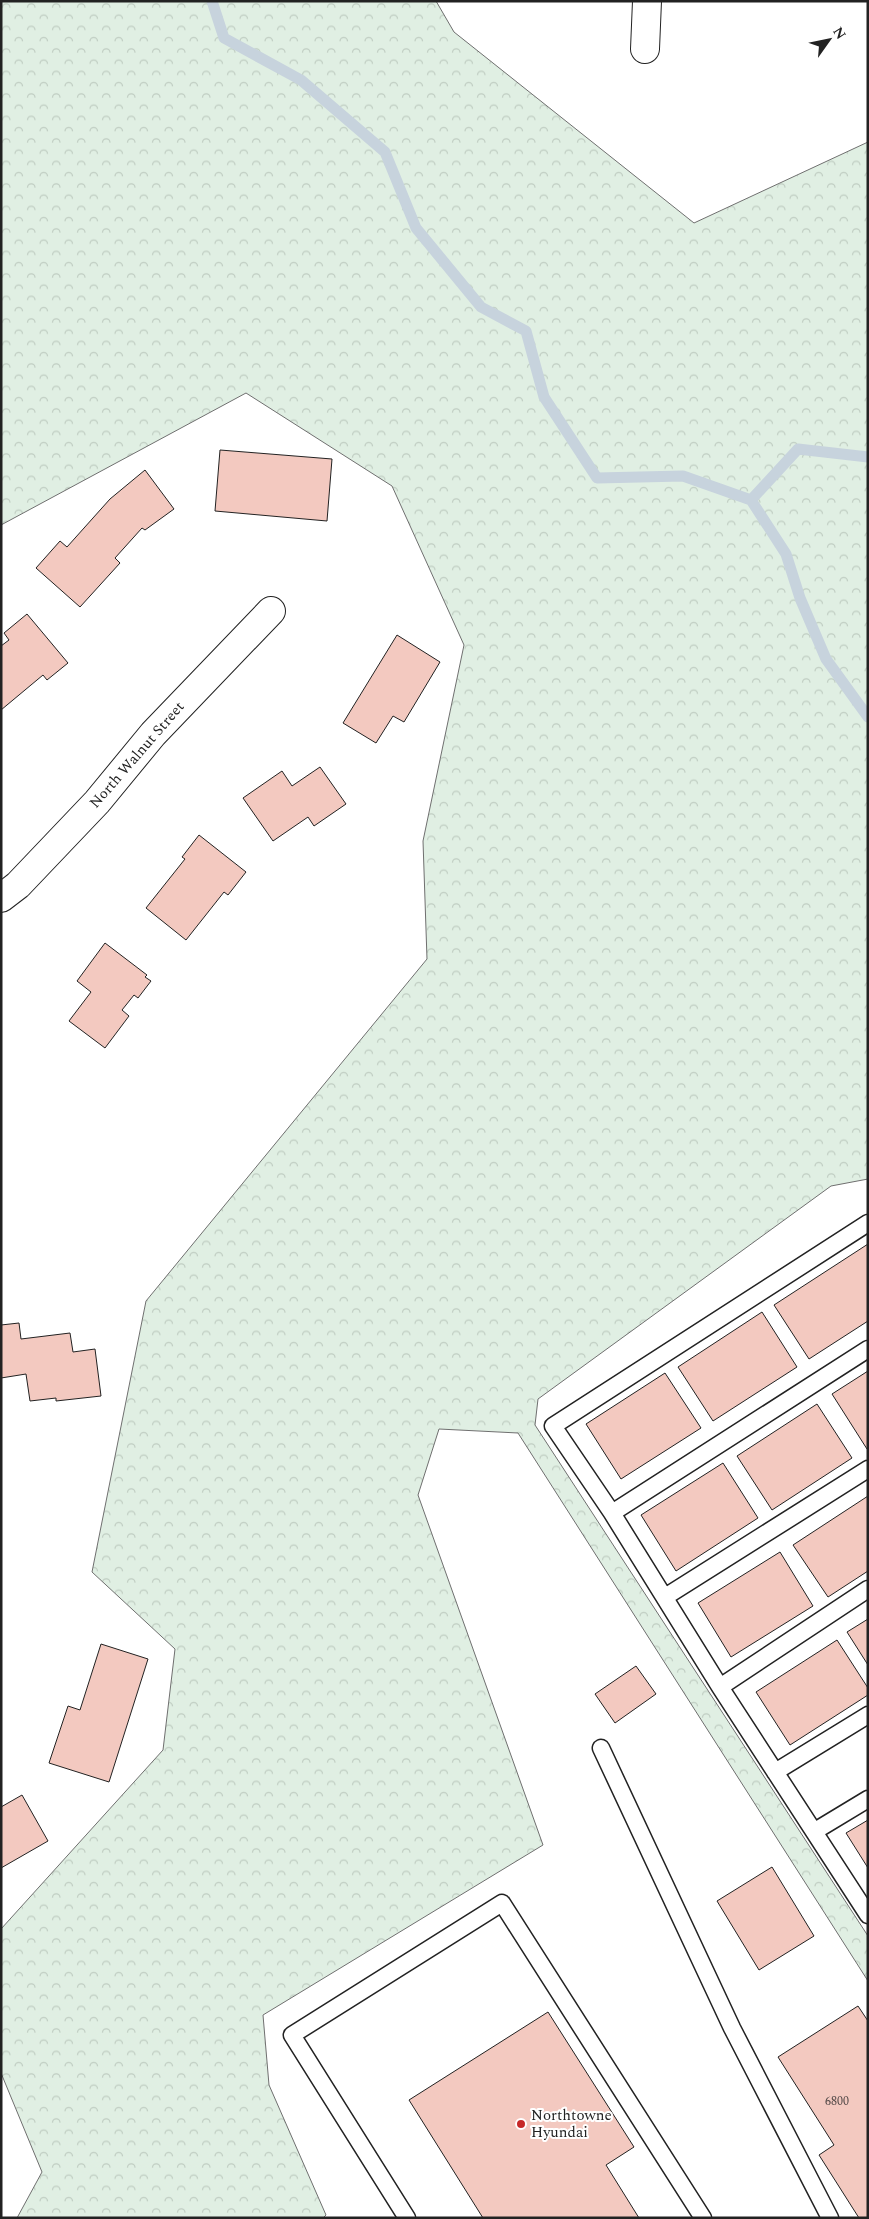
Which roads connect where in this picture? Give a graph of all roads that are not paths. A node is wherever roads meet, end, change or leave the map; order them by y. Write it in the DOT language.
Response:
graph roads {
  1 [pos="647,1"];
  2 [pos="644,50"];
  3 [pos="271,611"];
  4 [pos="1,898"];
  5 [pos="868,1223"];
  6 [pos="868,1349"];
  7 [pos="868,1469"];
  8 [pos="612,1513"];
  9 [pos="868,1589"];
  10 [pos="665,1597"];
  11 [pos="720,1687"];
  12 [pos="868,1715"];
  13 [pos="601,1748"];
  14 [pos="774,1772"];
  15 [pos="868,1799"];
  16 [pos="815,1831"];
  17 [pos="868,1915"];
  18 [pos="407,2218"];
  19 [pos="703,2218"];
  20 [pos="830,2218"];
  1 -- 2 [label="street"];
  3 -- 4 [label="street, North Walnut Street"];
  5 -- 8 [label="lane"];
  6 -- 8 [label="lane"];
  7 -- 10 [label="lane"];
  8 -- 10 [label="lane"];
  9 -- 11 [label="lane"];
  10 -- 11 [label="lane"];
  11 -- 14 [label="lane"];
  12 -- 14 [label="lane"];
  13 -- 20 [label="lane"];
  14 -- 16 [label="lane"];
  15 -- 16 [label="lane"];
  16 -- 17 [label="lane"];
  18 -- 19 [label="lane"];
}
